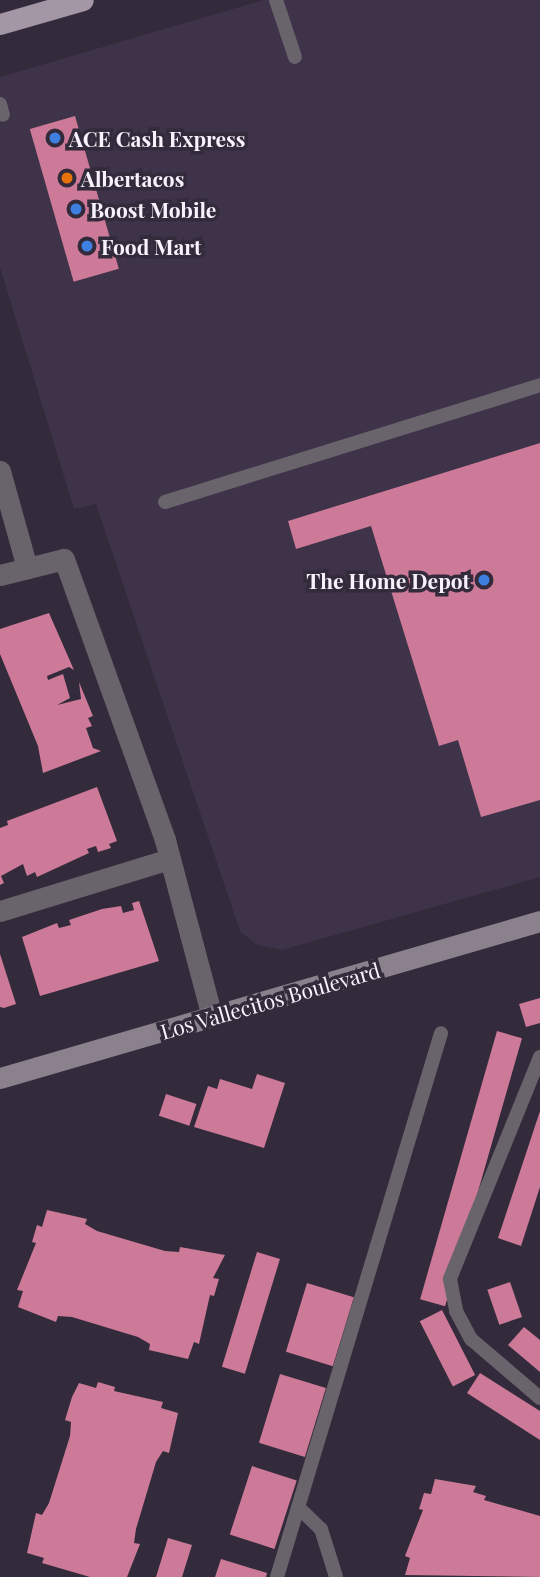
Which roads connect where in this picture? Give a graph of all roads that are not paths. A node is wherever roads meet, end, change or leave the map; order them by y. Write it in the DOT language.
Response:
graph roads {
  1 [pos="83,0"];
  2 [pos="276,0"];
  3 [pos="0,24"];
  4 [pos="295,57"];
  5 [pos="540,386"];
  6 [pos="0,471"];
  7 [pos="165,502"];
  8 [pos="27,568"];
  9 [pos="0,575"];
  10 [pos="169,859"];
  11 [pos="0,911"];
  12 [pos="540,921"];
  13 [pos="212,1017"];
  14 [pos="441,1033"];
  15 [pos="540,1057"];
  16 [pos="0,1078"];
  17 [pos="540,1398"];
  18 [pos="298,1507"];
  19 [pos="277,1577"];
  20 [pos="336,1577"];
  1 -- 3 [label="main road"];
  2 -- 4 [label="lane"];
  5 -- 7 [label="lane"];
  6 -- 8 [label="street"];
  8 -- 9 [label="street"];
  8 -- 10 [label="street"];
  10 -- 11 [label="street"];
  10 -- 13 [label="street"];
  12 -- 13 [label="street, Los Vallecitos Boulevard"];
  13 -- 16 [label="street, Los Vallecitos Boulevard"];
  14 -- 18 [label="lane"];
  15 -- 17 [label="lane"];
  18 -- 19 [label="lane"];
  18 -- 20 [label="lane"];
}
